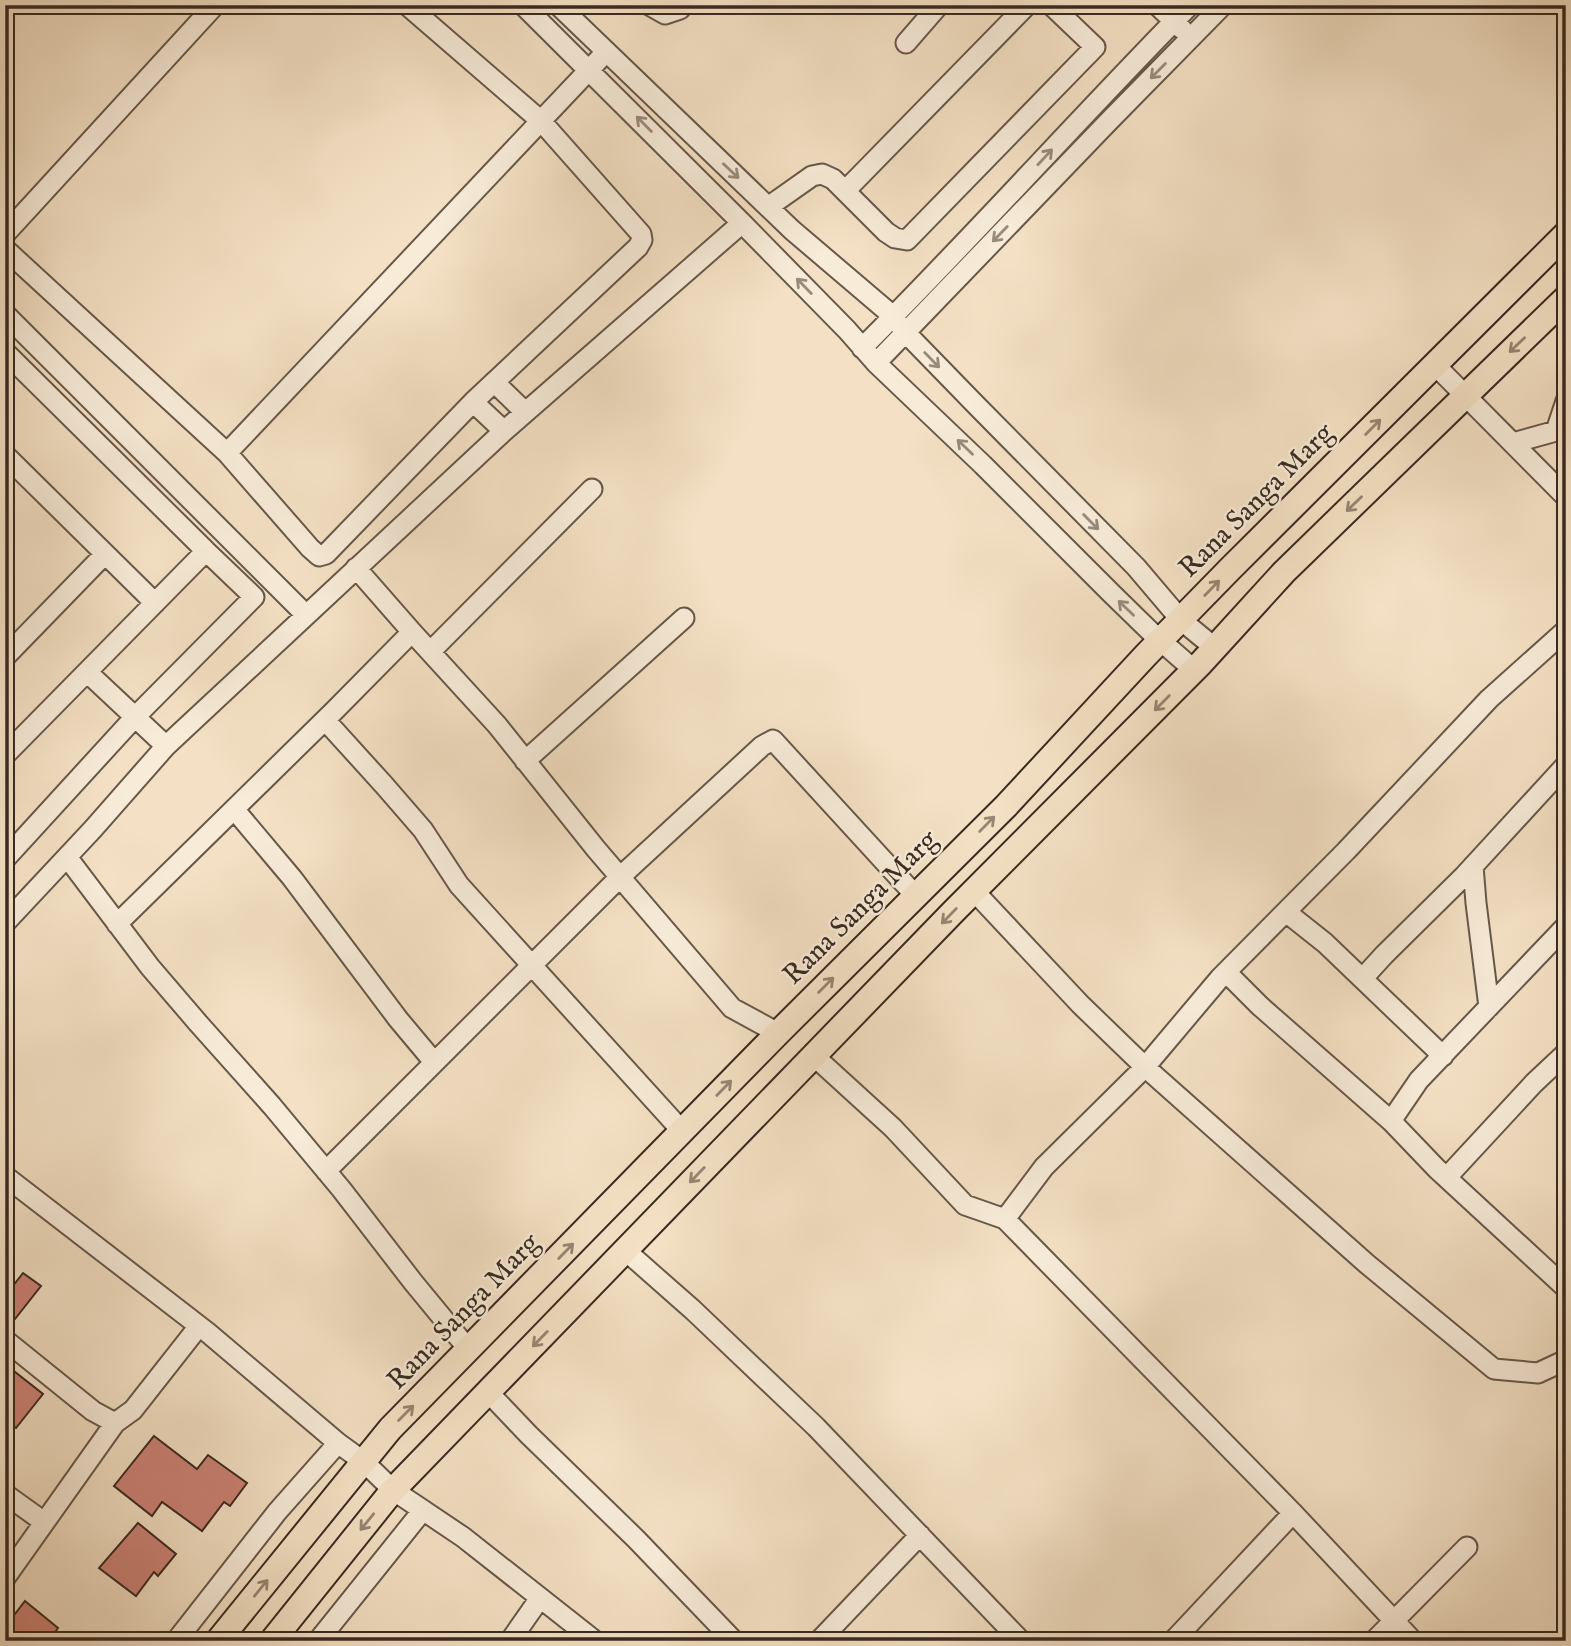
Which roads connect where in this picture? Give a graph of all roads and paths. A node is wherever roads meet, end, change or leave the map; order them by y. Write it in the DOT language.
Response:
graph roads {
  1 [pos="215,5"];
  2 [pos="407,5"];
  3 [pos="523,5"];
  4 [pos="558,5"];
  5 [pos="649,5"];
  6 [pos="684,5"];
  7 [pos="939,5"];
  8 [pos="1027,5"];
  9 [pos="1051,5"];
  10 [pos="1157,5"];
  11 [pos="1190,5"];
  12 [pos="1223,5"];
  13 [pos="1174,21"];
  14 [pos="1192,37"];
  15 [pos="906,43"];
  16 [pos="606,52"];
  17 [pos="589,70"];
  18 [pos="541,121"];
  19 [pos="845,191"];
  20 [pos="768,207"];
  21 [pos="742,223"];
  22 [pos="1566,233"];
  23 [pos="5,234"];
  24 [pos="5,249"];
  25 [pos="1566,298"];
  26 [pos="6,316"];
  27 [pos="899,324"];
  28 [pos="862,348"];
  29 [pos="5,352"];
  30 [pos="876,363"];
  31 [pos="1435,365"];
  32 [pos="494,382"];
  33 [pos="1466,395"];
  34 [pos="1566,401"];
  35 [pos="473,402"];
  36 [pos="525,412"];
  37 [pos="504,430"];
  38 [pos="1513,443"];
  39 [pos="227,453"];
  40 [pos="5,455"];
  41 [pos="592,489"];
  42 [pos="1566,497"];
  43 [pos="206,551"];
  44 [pos="105,554"];
  45 [pos="356,568"];
  46 [pos="155,603"];
  47 [pos="306,615"];
  48 [pos="684,618"];
  49 [pos="1181,620"];
  50 [pos="1566,630"];
  51 [pos="412,632"];
  52 [pos="1162,640"];
  53 [pos="1215,648"];
  54 [pos="431,652"];
  55 [pos="5,657"];
  56 [pos="1195,670"];
  57 [pos="87,672"];
  58 [pos="135,718"];
  59 [pos="325,720"];
  60 [pos="166,746"];
  61 [pos="8,748"];
  62 [pos="525,761"];
  63 [pos="1566,765"];
  64 [pos="234,809"];
  65 [pos="67,857"];
  66 [pos="5,859"];
  67 [pos="1473,866"];
  68 [pos="620,877"];
  69 [pos="974,891"];
  70 [pos="915,895"];
  71 [pos="1286,912"];
  72 [pos="5,923"];
  73 [pos="117,924"];
  74 [pos="1566,926"];
  75 [pos="533,964"];
  76 [pos="1226,972"];
  77 [pos="1363,978"];
  78 [pos="1489,1007"];
  79 [pos="778,1033"];
  80 [pos="1566,1054"];
  81 [pos="814,1056"];
  82 [pos="1443,1056"];
  83 [pos="434,1062"];
  84 [pos="1145,1067"];
  85 [pos="1391,1121"];
  86 [pos="682,1131"];
  87 [pos="326,1171"];
  88 [pos="5,1177"];
  89 [pos="1447,1177"];
  90 [pos="1005,1219"];
  91 [pos="626,1251"];
  92 [pos="1566,1289"];
  93 [pos="199,1326"];
  94 [pos="5,1340"];
  95 [pos="469,1350"];
  96 [pos="1566,1360"];
  97 [pos="488,1392"];
  98 [pos="115,1423"];
  99 [pos="338,1443"];
  100 [pos="363,1462"];
  101 [pos="393,1490"];
  102 [pos="5,1494"];
  103 [pos="423,1510"];
  104 [pos="1293,1513"];
  105 [pos="44,1522"];
  106 [pos="920,1535"];
  107 [pos="1467,1548"];
  108 [pos="5,1578"];
  109 [pos="540,1598"];
  110 [pos="1394,1620"];
  111 [pos="176,1641"];
  112 [pos="218,1641"];
  113 [pos="272,1641"];
  114 [pos="318,1641"];
  115 [pos="510,1641"];
  116 [pos="595,1641"];
  117 [pos="734,1641"];
  118 [pos="818,1641"];
  119 [pos="1021,1641"];
  120 [pos="1173,1641"];
  121 [pos="1374,1641"];
  122 [pos="1413,1641"];
  1 -- 23 [label="street"];
  2 -- 18 [label="street"];
  3 -- 17 [label="street"];
  4 -- 16 [label="street"];
  5 -- 6 [label="street"];
  7 -- 15 [label="street"];
  8 -- 19 [label="street"];
  9 -- 19 [label="street"];
  10 -- 13 [label="street"];
  11 -- 13 [label="street"];
  12 -- 14 [label="street"];
  13 -- 14 [label="street"];
  27 -- 13 [label="street, one-way"];
  14 -- 27 [label="street, one-way"];
  16 -- 17 [label="street"];
  16 -- 20 [label="street, one-way"];
  17 -- 18 [label="street"];
  21 -- 17 [label="street, one-way"];
  18 -- 32 [label="street"];
  18 -- 39 [label="street"];
  19 -- 20 [label="street"];
  20 -- 27 [label="street"];
  28 -- 21 [label="street, one-way"];
  21 -- 36 [label="street"];
  22 -- 31 [label="main road, Rana Sanga Marg"];
  24 -- 39 [label="street"];
  25 -- 33 [label="main road, one-way"];
  26 -- 47 [label="street"];
  27 -- 28 [label="street"];
  27 -- 30 [label="street"];
  27 -- 49 [label="street, one-way"];
  28 -- 30 [label="street"];
  29 -- 43 [label="street"];
  52 -- 30 [label="street, one-way"];
  31 -- 33 [label="street"];
  49 -- 31 [label="main road, Rana Sanga Marg, one-way"];
  32 -- 35 [label="street"];
  32 -- 36 [label="street"];
  33 -- 38 [label="street"];
  33 -- 53 [label="main road, one-way"];
  34 -- 38 [label="street"];
  35 -- 37 [label="street"];
  35 -- 39 [label="street"];
  36 -- 37 [label="street"];
  37 -- 45 [label="street"];
  38 -- 42 [label="street"];
  40 -- 44 [label="street"];
  41 -- 54 [label="street"];
  43 -- 46 [label="street"];
  43 -- 58 [label="street"];
  44 -- 46 [label="street"];
  44 -- 55 [label="street"];
  45 -- 47 [label="street"];
  45 -- 51 [label="street"];
  46 -- 57 [label="street"];
  47 -- 60 [label="street"];
  48 -- 62 [label="street"];
  49 -- 52 [label="main road, Rana Sanga Marg"];
  49 -- 53 [label="street"];
  50 -- 71 [label="street"];
  51 -- 54 [label="street"];
  51 -- 59 [label="street"];
  52 -- 56 [label="street"];
  70 -- 52 [label="main road, Rana Sanga Marg, one-way"];
  53 -- 56 [label="main road"];
  54 -- 62 [label="street"];
  56 -- 69 [label="main road, one-way"];
  57 -- 58 [label="street"];
  57 -- 61 [label="street"];
  58 -- 60 [label="street"];
  58 -- 66 [label="street"];
  59 -- 64 [label="street"];
  59 -- 75 [label="street"];
  60 -- 65 [label="street"];
  62 -- 68 [label="street"];
  63 -- 67 [label="street"];
  64 -- 73 [label="street"];
  64 -- 83 [label="street"];
  65 -- 72 [label="street"];
  65 -- 73 [label="street"];
  67 -- 77 [label="street"];
  67 -- 78 [label="street"];
  68 -- 70 [label="street"];
  68 -- 75 [label="street"];
  68 -- 79 [label="street"];
  69 -- 81 [label="main road, one-way"];
  69 -- 84 [label="street"];
  79 -- 70 [label="main road, Rana Sanga Marg, one-way"];
  71 -- 76 [label="street"];
  71 -- 77 [label="street"];
  73 -- 87 [label="street"];
  74 -- 78 [label="street"];
  75 -- 83 [label="street"];
  75 -- 86 [label="street"];
  76 -- 84 [label="street"];
  76 -- 85 [label="street"];
  77 -- 82 [label="street"];
  78 -- 82 [label="street"];
  86 -- 79 [label="main road, Rana Sanga Marg, one-way"];
  80 -- 89 [label="street"];
  81 -- 90 [label="street"];
  81 -- 91 [label="main road, one-way"];
  82 -- 85 [label="street"];
  83 -- 87 [label="street"];
  84 -- 90 [label="street"];
  84 -- 96 [label="street"];
  85 -- 89 [label="street"];
  95 -- 86 [label="main road, Rana Sanga Marg, one-way"];
  87 -- 95 [label="street"];
  88 -- 93 [label="street"];
  89 -- 92 [label="street"];
  90 -- 104 [label="street"];
  91 -- 97 [label="main road, one-way"];
  91 -- 106 [label="street"];
  93 -- 98 [label="street"];
  93 -- 99 [label="street"];
  94 -- 98 [label="street"];
  100 -- 95 [label="main road, Rana Sanga Marg, one-way"];
  97 -- 101 [label="main road"];
  97 -- 117 [label="street"];
  98 -- 105 [label="street"];
  99 -- 100 [label="street"];
  99 -- 111 [label="street"];
  100 -- 101 [label="street"];
  112 -- 100 [label="main road, Rana Sanga Marg, one-way"];
  101 -- 103 [label="street"];
  101 -- 113 [label="main road, one-way"];
  102 -- 105 [label="street"];
  103 -- 109 [label="street"];
  103 -- 114 [label="street"];
  104 -- 110 [label="street"];
  104 -- 120 [label="street"];
  105 -- 108 [label="street"];
  106 -- 118 [label="street"];
  106 -- 119 [label="street"];
  107 -- 110 [label="street"];
  109 -- 115 [label="street"];
  109 -- 116 [label="street"];
  110 -- 121 [label="street"];
  110 -- 122 [label="street"];
}
